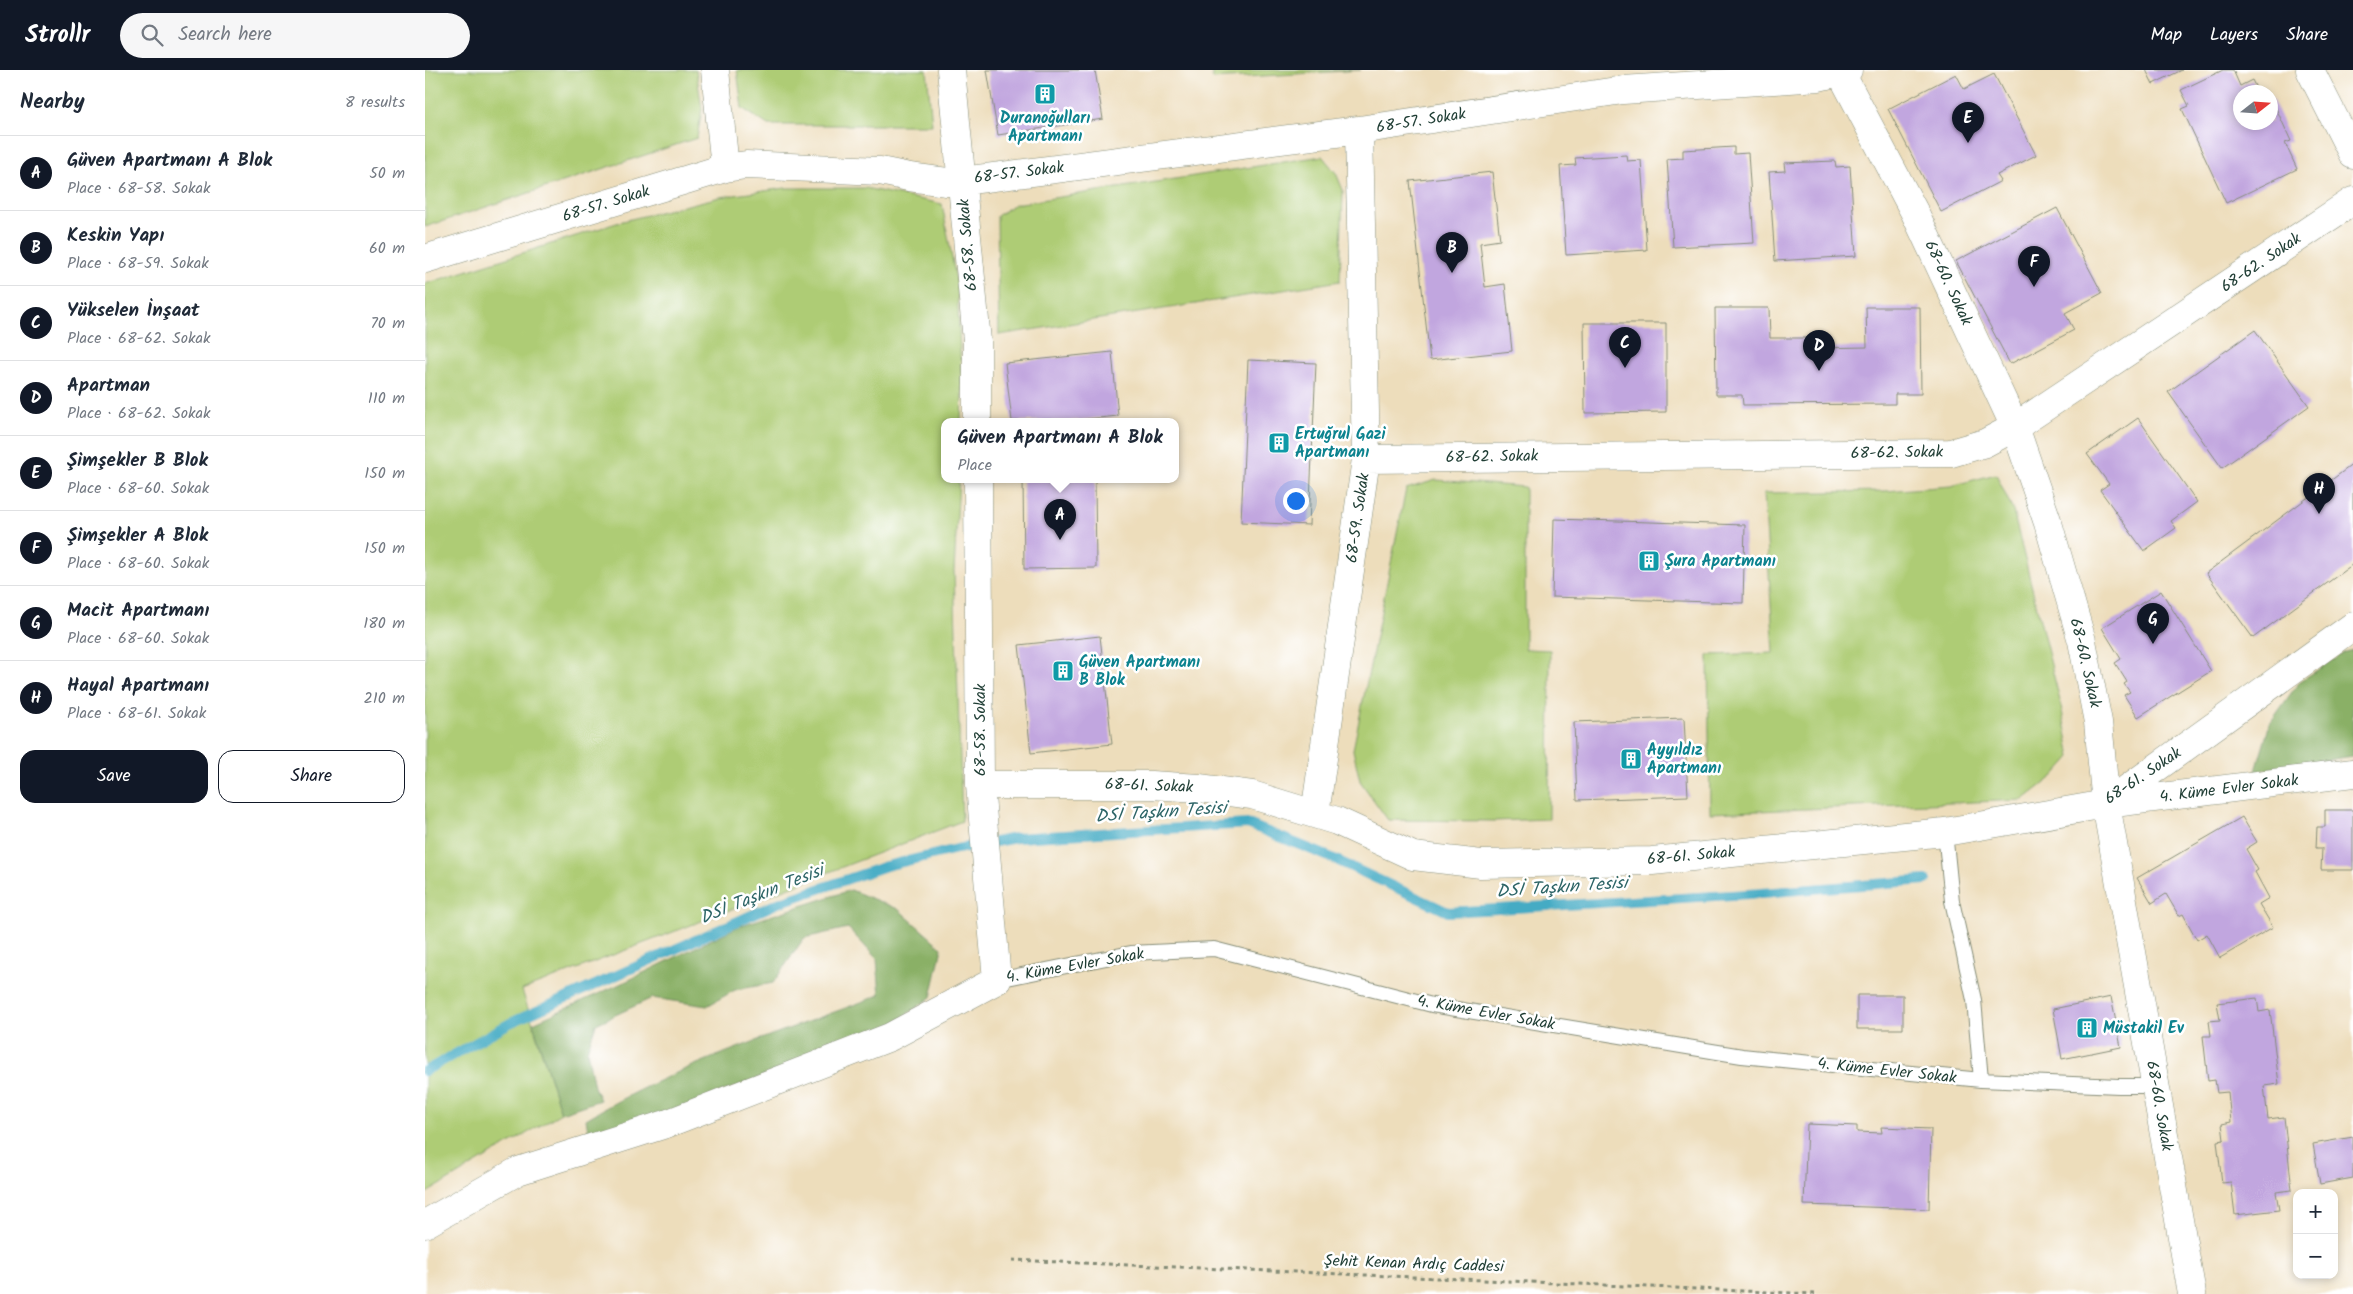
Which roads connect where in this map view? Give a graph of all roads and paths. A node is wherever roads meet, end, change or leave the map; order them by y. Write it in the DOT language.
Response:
graph roads {
  1 [pos="715,70"];
  2 [pos="951,70"];
  3 [pos="1656,70"];
  4 [pos="2310,70"];
  5 [pos="1845,72"];
  6 [pos="1617,80"];
  7 [pos="1359,130"];
  8 [pos="2353,155"];
  9 [pos="725,168"];
  10 [pos="962,181"];
  11 [pos="2353,201"];
  12 [pos="425,258"];
  13 [pos="977,418"];
  14 [pos="2015,427"];
  15 [pos="1366,458"];
  16 [pos="978,483"];
  17 [pos="2353,626"];
  18 [pos="2353,773"];
  19 [pos="980,785"];
  20 [pos="2106,804"];
  21 [pos="1315,814"];
  22 [pos="1945,832"];
  23 [pos="997,980"];
  24 [pos="1981,1080"];
  25 [pos="2155,1086"];
  26 [pos="425,1224"];
  27 [pos="1012,1260"];
  28 [pos="1815,1294"];
  29 [pos="2192,1294"];
  1 -- 9 [label="street"];
  2 -- 10 [label="street, 68-58. Sokak"];
  3 -- 6 [label="street, 68-57. Sokak"];
  4 -- 8 [label="street"];
  5 -- 6 [label="street, 68-57. Sokak"];
  5 -- 14 [label="street, 68-60. Sokak"];
  6 -- 7 [label="street, 68-57. Sokak"];
  7 -- 10 [label="street, 68-57. Sokak"];
  7 -- 15 [label="street, 68-59. Sokak"];
  9 -- 10 [label="street, 68-57. Sokak"];
  9 -- 12 [label="street, 68-57. Sokak"];
  10 -- 13 [label="street, 68-58. Sokak"];
  11 -- 14 [label="street, 68-62. Sokak"];
  14 -- 15 [label="street, 68-62. Sokak"];
  14 -- 20 [label="street, 68-60. Sokak"];
  15 -- 21 [label="street, 68-59. Sokak"];
  16 -- 19 [label="street, 68-58. Sokak"];
  17 -- 20 [label="street, 68-61. Sokak"];
  18 -- 20 [label="street, 4. Küme Evler Sokak"];
  19 -- 21 [label="street, 68-61. Sokak"];
  19 -- 23 [label="street, 68-58. Sokak"];
  20 -- 22 [label="street, 68-61. Sokak"];
  20 -- 25 [label="street, 68-60. Sokak"];
  21 -- 22 [label="street, 68-61. Sokak"];
  22 -- 24 [label="lane, 4. Küme Evler Sokak"];
  23 -- 24 [label="lane, 4. Küme Evler Sokak"];
  23 -- 26 [label="street"];
  24 -- 25 [label="lane, 4. Küme Evler Sokak"];
  25 -- 29 [label="street, 68-60. Sokak"];
  27 -- 28 [label="path, Şehit Kenan Ardıç Caddesi"];
}
